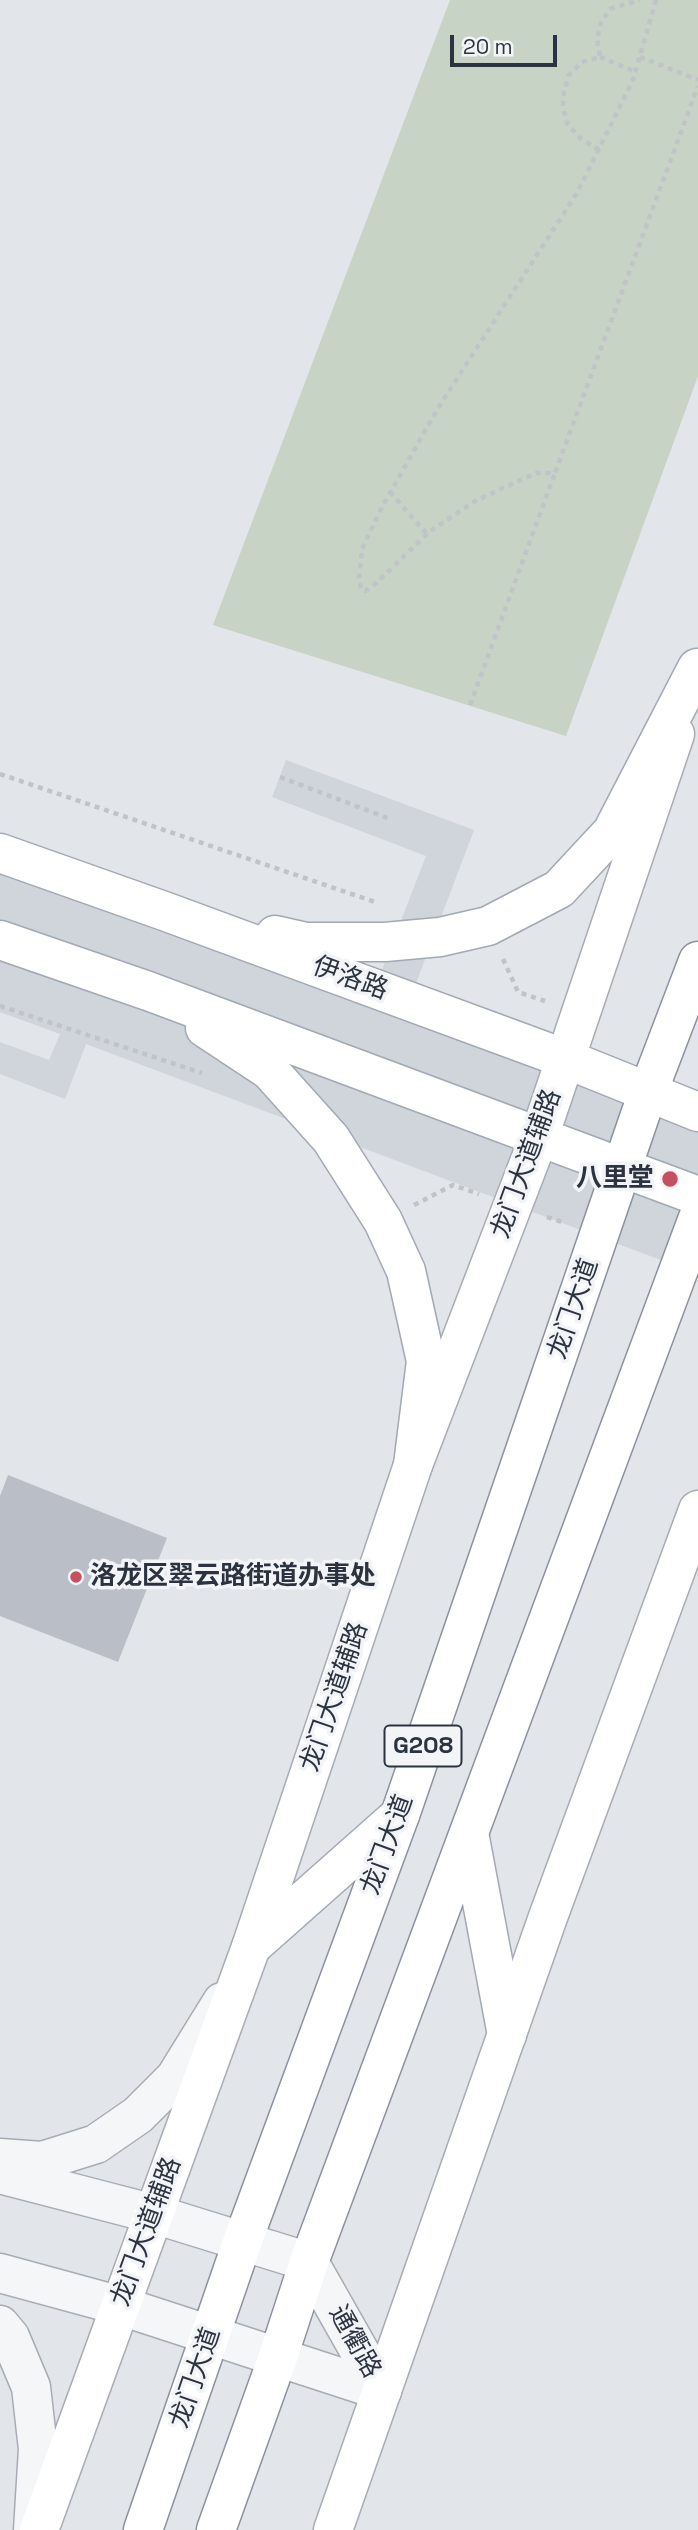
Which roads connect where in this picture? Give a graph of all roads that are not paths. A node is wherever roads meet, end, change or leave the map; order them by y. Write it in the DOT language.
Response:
graph roads {
  1 [pos="698,667"];
  2 [pos="0,853"];
  3 [pos="164,911"];
  4 [pos="0,940"];
  5 [pos="698,961"];
  6 [pos="148,991"];
  7 [pos="566,1059"];
  8 [pos="648,1092"];
  9 [pos="698,1112"];
  10 [pos="539,1137"];
  11 [pos="623,1170"];
  12 [pos="698,1196"];
  13 [pos="698,1218"];
  14 [pos="413,1465"];
  15 [pos="697,1514"];
  16 [pos="400,1815"];
  17 [pos="469,1833"];
  18 [pos="248,1958"];
  19 [pos="507,2035"];
  20 [pos="0,2158"];
  21 [pos="0,2174"];
  22 [pos="154,2214"];
  23 [pos="243,2240"];
  24 [pos="309,2262"];
  25 [pos="0,2273"];
  26 [pos="121,2306"];
  27 [pos="0,2325"];
  28 [pos="211,2334"];
  29 [pos="278,2357"];
  30 [pos="382,2391"];
  31 [pos="33,2530"];
  32 [pos="39,2530"];
  33 [pos="143,2530"];
  34 [pos="215,2530"];
  35 [pos="333,2530"];
  1 -- 3 [label="main road"];
  1 -- 7 [label="main road, 龙门大道辅路"];
  2 -- 3 [label="main road, 伊洛路"];
  3 -- 7 [label="main road, 伊洛路"];
  4 -- 6 [label="main road"];
  5 -- 8 [label="main road, 龙门大道 / G208"];
  6 -- 10 [label="main road"];
  6 -- 14 [label="main road"];
  7 -- 8 [label="main road, 伊洛路"];
  7 -- 10 [label="main road, 龙门大道辅路"];
  8 -- 9 [label="main road, 伊洛路"];
  8 -- 11 [label="main road, 龙门大道 / G208"];
  10 -- 11 [label="main road"];
  10 -- 14 [label="main road, 龙门大道辅路"];
  11 -- 12 [label="main road"];
  11 -- 16 [label="main road, 龙门大道 / G208"];
  13 -- 17 [label="main road, G208"];
  14 -- 18 [label="main road, 龙门大道辅路"];
  15 -- 19 [label="main road"];
  16 -- 18 [label="main road"];
  16 -- 23 [label="main road, 龙门大道 / G208"];
  17 -- 19 [label="main road"];
  17 -- 24 [label="main road, G208"];
  18 -- 20 [label="street"];
  18 -- 22 [label="main road, 龙门大道辅路"];
  19 -- 30 [label="main road"];
  21 -- 22 [label="street"];
  22 -- 23 [label="street"];
  22 -- 26 [label="main road, 龙门大道辅路"];
  23 -- 24 [label="street"];
  23 -- 28 [label="main road, 龙门大道 / G208"];
  24 -- 29 [label="main road, G208"];
  24 -- 30 [label="street, 通衢路"];
  25 -- 26 [label="street, 通衢路"];
  26 -- 28 [label="street, 通衢路"];
  26 -- 32 [label="main road, 龙门大道辅路"];
  27 -- 31 [label="street"];
  28 -- 29 [label="street, 通衢路"];
  28 -- 33 [label="main road, 龙门大道 / G208"];
  29 -- 30 [label="street, 通衢路"];
  29 -- 34 [label="main road, G208"];
  30 -- 35 [label="main road"];
}
